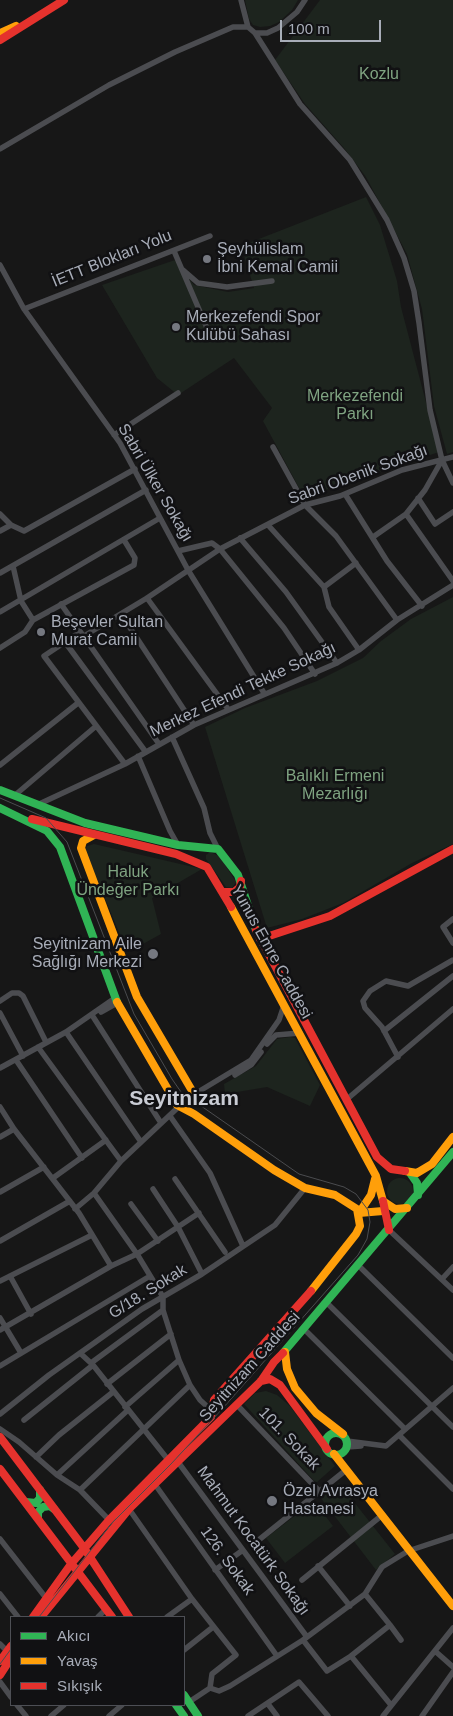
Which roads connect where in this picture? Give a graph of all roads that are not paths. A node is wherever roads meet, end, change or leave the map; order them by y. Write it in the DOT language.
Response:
graph roads {
  1 [pos="64,0"];
  2 [pos="241,0"];
  3 [pos="306,0"];
  4 [pos="27,22"];
  5 [pos="248,27"];
  6 [pos="255,33"];
  7 [pos="0,34"];
  8 [pos="0,40"];
  9 [pos="0,150"];
  10 [pos="210,236"];
  11 [pos="174,251"];
  12 [pos="0,265"];
  13 [pos="183,270"];
  14 [pos="272,281"];
  15 [pos="24,308"];
  16 [pos="207,328"];
  17 [pos="178,393"];
  18 [pos="114,435"];
  19 [pos="272,447"];
  20 [pos="453,457"];
  21 [pos="442,460"];
  22 [pos="135,469"];
  23 [pos="453,483"];
  24 [pos="146,490"];
  25 [pos="345,494"];
  26 [pos="418,498"];
  27 [pos="305,506"];
  28 [pos="453,512"];
  29 [pos="0,514"];
  30 [pos="406,514"];
  31 [pos="160,518"];
  32 [pos="11,525"];
  33 [pos="268,525"];
  34 [pos="0,531"];
  35 [pos="373,537"];
  36 [pos="240,538"];
  37 [pos="124,540"];
  38 [pos="220,549"];
  39 [pos="178,550"];
  40 [pos="356,563"];
  41 [pos="13,566"];
  42 [pos="188,570"];
  43 [pos="0,573"];
  44 [pos="453,581"];
  45 [pos="453,585"];
  46 [pos="324,588"];
  47 [pos="147,598"];
  48 [pos="21,601"];
  49 [pos="61,604"];
  50 [pos="422,606"];
  51 [pos="0,612"];
  52 [pos="121,614"];
  53 [pos="33,620"];
  54 [pos="397,620"];
  55 [pos="82,634"];
  56 [pos="65,642"];
  57 [pos="0,648"];
  58 [pos="359,650"];
  59 [pos="337,663"];
  60 [pos="315,674"];
  61 [pos="264,694"];
  62 [pos="78,703"];
  63 [pos="228,709"];
  64 [pos="194,725"];
  65 [pos="95,727"];
  66 [pos="172,737"];
  67 [pos="159,744"];
  68 [pos="145,751"];
  69 [pos="138,756"];
  70 [pos="125,764"];
  71 [pos="0,765"];
  72 [pos="0,790"];
  73 [pos="14,796"];
  74 [pos="36,806"];
  75 [pos="0,808"];
  76 [pos="21,816"];
  77 [pos="210,833"];
  78 [pos="94,835"];
  79 [pos="178,844"];
  80 [pos="204,846"];
  81 [pos="218,849"];
  82 [pos="453,849"];
  83 [pos="202,863"];
  84 [pos="241,881"];
  85 [pos="223,892"];
  86 [pos="453,919"];
  87 [pos="260,939"];
  88 [pos="453,943"];
  89 [pos="453,960"];
  90 [pos="453,976"];
  91 [pos="0,1000"];
  92 [pos="116,1001"];
  93 [pos="284,1005"];
  94 [pos="453,1009"];
  95 [pos="0,1013"];
  96 [pos="92,1016"];
  97 [pos="384,1031"];
  98 [pos="66,1032"];
  99 [pos="300,1033"];
  100 [pos="46,1042"];
  101 [pos="38,1047"];
  102 [pos="23,1056"];
  103 [pos="398,1057"];
  104 [pos="16,1060"];
  105 [pos="0,1068"];
  106 [pos="194,1094"];
  107 [pos="346,1100"];
  108 [pos="0,1106"];
  109 [pos="181,1106"];
  110 [pos="170,1116"];
  111 [pos="161,1123"];
  112 [pos="14,1129"];
  113 [pos="0,1137"];
  114 [pos="453,1138"];
  115 [pos="106,1140"];
  116 [pos="141,1142"];
  117 [pos="451,1156"];
  118 [pos="82,1158"];
  119 [pos="121,1161"];
  120 [pos="44,1167"];
  121 [pos="410,1173"];
  122 [pos="376,1176"];
  123 [pos="53,1178"];
  124 [pos="175,1179"];
  125 [pos="305,1188"];
  126 [pos="153,1189"];
  127 [pos="0,1192"];
  128 [pos="94,1193"];
  129 [pos="418,1195"];
  130 [pos="70,1201"];
  131 [pos="383,1201"];
  132 [pos="131,1204"];
  133 [pos="407,1208"];
  134 [pos="75,1209"];
  135 [pos="383,1211"];
  136 [pos="199,1213"];
  137 [pos="359,1213"];
  138 [pos="178,1227"];
  139 [pos="389,1230"];
  140 [pos="92,1235"];
  141 [pos="0,1241"];
  142 [pos="158,1241"];
  143 [pos="243,1246"];
  144 [pos="225,1252"];
  145 [pos="137,1254"];
  146 [pos="111,1266"];
  147 [pos="359,1266"];
  148 [pos="453,1267"];
  149 [pos="202,1274"];
  150 [pos="10,1276"];
  151 [pos="150,1276"];
  152 [pos="442,1279"];
  153 [pos="0,1281"];
  154 [pos="453,1290"];
  155 [pos="163,1297"];
  156 [pos="327,1303"];
  157 [pos="163,1310"];
  158 [pos="31,1314"];
  159 [pos="0,1318"];
  160 [pos="3,1329"];
  161 [pos="304,1329"];
  162 [pos="172,1334"];
  163 [pos="285,1352"];
  164 [pos="21,1353"];
  165 [pos="80,1353"];
  166 [pos="453,1358"];
  167 [pos="178,1360"];
  168 [pos="92,1364"];
  169 [pos="0,1366"];
  170 [pos="261,1381"];
  171 [pos="107,1384"];
  172 [pos="190,1385"];
  173 [pos="453,1388"];
  174 [pos="112,1392"];
  175 [pos="238,1406"];
  176 [pos="433,1407"];
  177 [pos="126,1409"];
  178 [pos="211,1410"];
  179 [pos="0,1414"];
  180 [pos="24,1420"];
  181 [pos="453,1427"];
  182 [pos="0,1429"];
  183 [pos="406,1429"];
  184 [pos="144,1431"];
  185 [pos="399,1435"];
  186 [pos="0,1437"];
  187 [pos="346,1443"];
  188 [pos="327,1449"];
  189 [pos="334,1454"];
  190 [pos="36,1457"];
  191 [pos="169,1461"];
  192 [pos="178,1462"];
  193 [pos="0,1469"];
  194 [pos="346,1470"];
  195 [pos="57,1475"];
  196 [pos="154,1483"];
  197 [pos="453,1489"];
  198 [pos="40,1490"];
  199 [pos="80,1490"];
  200 [pos="320,1492"];
  201 [pos="26,1502"];
  202 [pos="129,1508"];
  203 [pos="54,1509"];
  204 [pos="381,1516"];
  205 [pos="38,1518"];
  206 [pos="109,1520"];
  207 [pos="453,1536"];
  208 [pos="0,1539"];
  209 [pos="260,1539"];
  210 [pos="84,1548"];
  211 [pos="243,1550"];
  212 [pos="408,1551"];
  213 [pos="89,1556"];
  214 [pos="71,1564"];
  215 [pos="318,1566"];
  216 [pos="215,1570"];
  217 [pos="77,1571"];
  218 [pos="302,1580"];
  219 [pos="0,1594"];
  220 [pos="365,1594"];
  221 [pos="46,1598"];
  222 [pos="192,1599"];
  223 [pos="350,1606"];
  224 [pos="453,1606"];
  225 [pos="106,1609"];
  226 [pos="17,1616"];
  227 [pos="34,1616"];
  228 [pos="42,1616"];
  229 [pos="99,1616"];
  230 [pos="111,1616"];
  231 [pos="128,1616"];
  232 [pos="168,1616"];
  233 [pos="390,1625"];
  234 [pos="213,1627"];
  235 [pos="453,1628"];
  236 [pos="305,1638"];
  237 [pos="401,1640"];
  238 [pos="0,1644"];
  239 [pos="185,1649"];
  240 [pos="435,1651"];
  241 [pos="10,1652"];
  242 [pos="276,1656"];
  243 [pos="351,1656"];
  244 [pos="0,1661"];
  245 [pos="453,1667"];
  246 [pos="453,1672"];
  247 [pos="0,1675"];
  248 [pos="0,1682"];
  249 [pos="210,1688"];
  250 [pos="10,1696"];
  251 [pos="186,1699"];
  252 [pos="268,1704"];
  253 [pos="391,1705"];
  254 [pos="18,1706"];
  255 [pos="63,1706"];
  256 [pos="121,1706"];
  257 [pos="26,1716"];
  258 [pos="51,1716"];
  259 [pos="109,1716"];
  260 [pos="198,1716"];
  261 [pos="248,1716"];
  262 [pos="277,1716"];
  263 [pos="328,1716"];
  264 [pos="383,1716"];
  265 [pos="422,1716"];
  1 -- 4 [label="main road"];
  2 -- 5 [label="street"];
  3 -- 6 [label="street"];
  4 -- 7 [label="main road"];
  4 -- 8 [label="main road"];
  5 -- 6 [label="street"];
  5 -- 9 [label="street"];
  6 -- 21 [label="street"];
  10 -- 11 [label="street, İETT Blokları Yolu"];
  11 -- 13 [label="street"];
  11 -- 15 [label="street, İETT Blokları Yolu"];
  12 -- 15 [label="street, Sabri Ülker Sokağı"];
  13 -- 14 [label="street"];
  13 -- 16 [label="street"];
  15 -- 18 [label="street, Sabri Ülker Sokağı"];
  17 -- 18 [label="street"];
  18 -- 22 [label="street, Sabri Ülker Sokağı"];
  19 -- 27 [label="street"];
  20 -- 21 [label="street, Sabri Obenik Sokağı"];
  21 -- 23 [label="street"];
  21 -- 25 [label="street, Sabri Obenik Sokağı"];
  21 -- 26 [label="street"];
  22 -- 24 [label="street, Sabri Ülker Sokağı"];
  22 -- 32 [label="street"];
  24 -- 31 [label="street, Sabri Ülker Sokağı"];
  24 -- 41 [label="street"];
  25 -- 27 [label="street, Sabri Obenik Sokağı"];
  25 -- 35 [label="street"];
  26 -- 28 [label="street"];
  26 -- 30 [label="street"];
  27 -- 33 [label="street, Sabri Obenik Sokağı"];
  27 -- 40 [label="street"];
  29 -- 32 [label="street"];
  30 -- 35 [label="street"];
  30 -- 44 [label="street"];
  31 -- 37 [label="street"];
  31 -- 39 [label="street, Sabri Ülker Sokağı"];
  32 -- 34 [label="street"];
  33 -- 36 [label="street, Sabri Obenik Sokağı"];
  33 -- 46 [label="street"];
  35 -- 50 [label="street"];
  36 -- 38 [label="street, Sabri Obenik Sokağı"];
  36 -- 59 [label="street"];
  37 -- 48 [label="street"];
  37 -- 49 [label="street"];
  38 -- 39 [label="street"];
  38 -- 42 [label="street, Sabri Obenik Sokağı"];
  38 -- 60 [label="street"];
  39 -- 42 [label="street, Sabri Ülker Sokağı"];
  40 -- 46 [label="street"];
  40 -- 54 [label="street"];
  41 -- 43 [label="street"];
  41 -- 48 [label="street"];
  42 -- 47 [label="street, Sabri Obenik Sokağı"];
  42 -- 61 [label="street, Sabri Ülker Sokağı"];
  45 -- 50 [label="street, Merkez Efendi Tekke Sokağı"];
  46 -- 58 [label="street"];
  47 -- 52 [label="street, Sabri Obenik Sokağı"];
  47 -- 63 [label="street"];
  48 -- 51 [label="street"];
  48 -- 53 [label="street"];
  49 -- 53 [label="street"];
  49 -- 55 [label="street"];
  50 -- 54 [label="street, Merkez Efendi Tekke Sokağı"];
  52 -- 55 [label="street, Sabri Obenik Sokağı"];
  52 -- 64 [label="street"];
  53 -- 57 [label="street"];
  54 -- 58 [label="street, Merkez Efendi Tekke Sokağı"];
  55 -- 56 [label="street, Sabri Obenik Sokağı"];
  55 -- 67 [label="street"];
  56 -- 62 [label="street, Sabri Obenik Sokağı"];
  56 -- 68 [label="street"];
  58 -- 59 [label="street, Merkez Efendi Tekke Sokağı"];
  59 -- 60 [label="street, Merkez Efendi Tekke Sokağı"];
  60 -- 61 [label="street, Merkez Efendi Tekke Sokağı"];
  61 -- 63 [label="street, Merkez Efendi Tekke Sokağı"];
  62 -- 65 [label="street"];
  62 -- 71 [label="street"];
  63 -- 64 [label="street, Merkez Efendi Tekke Sokağı"];
  64 -- 66 [label="street, Merkez Efendi Tekke Sokağı"];
  65 -- 70 [label="street"];
  65 -- 73 [label="street"];
  66 -- 67 [label="street, Merkez Efendi Tekke Sokağı"];
  66 -- 77 [label="street"];
  67 -- 68 [label="street, Merkez Efendi Tekke Sokağı"];
  68 -- 69 [label="street, Merkez Efendi Tekke Sokağı"];
  69 -- 70 [label="street, Merkez Efendi Tekke Sokağı"];
  69 -- 79 [label="street"];
  70 -- 74 [label="street, Merkez Efendi Tekke Sokağı"];
  72 -- 73 [label="main road"];
  73 -- 74 [label="main road"];
  74 -- 79 [label="main road"];
  75 -- 76 [label="main road"];
  76 -- 78 [label="main road"];
  76 -- 92 [label="main road"];
  77 -- 80 [label="street"];
  77 -- 81 [label="street"];
  78 -- 83 [label="main road"];
  78 -- 106 [label="main road"];
  79 -- 80 [label="main road"];
  80 -- 81 [label="main road"];
  80 -- 83 [label="main road"];
  81 -- 84 [label="main road, Yunus Emre Caddesi"];
  82 -- 87 [label="main road"];
  83 -- 85 [label="main road, Yunus Emre Caddesi"];
  84 -- 85 [label="main road"];
  84 -- 87 [label="main road, Yunus Emre Caddesi"];
  85 -- 93 [label="main road, Yunus Emre Caddesi"];
  86 -- 88 [label="street"];
  87 -- 107 [label="main road, Yunus Emre Caddesi"];
  89 -- 97 [label="street"];
  90 -- 97 [label="street"];
  91 -- 100 [label="street"];
  92 -- 96 [label="street"];
  92 -- 109 [label="main road"];
  93 -- 99 [label="main road, Yunus Emre Caddesi"];
  93 -- 106 [label="street"];
  94 -- 103 [label="street"];
  95 -- 102 [label="street"];
  96 -- 98 [label="street"];
  96 -- 111 [label="street"];
  97 -- 103 [label="street"];
  98 -- 100 [label="street"];
  98 -- 116 [label="street"];
  99 -- 109 [label="street"];
  99 -- 122 [label="main road, Yunus Emre Caddesi"];
  100 -- 101 [label="street"];
  101 -- 102 [label="street"];
  101 -- 115 [label="street"];
  102 -- 104 [label="street"];
  103 -- 107 [label="street"];
  104 -- 105 [label="street"];
  104 -- 118 [label="street"];
  106 -- 109 [label="street"];
  107 -- 121 [label="main road, Yunus Emre Caddesi"];
  108 -- 112 [label="street"];
  109 -- 110 [label="street"];
  109 -- 125 [label="main road"];
  110 -- 111 [label="street"];
  110 -- 143 [label="street"];
  111 -- 116 [label="street"];
  112 -- 113 [label="street"];
  112 -- 120 [label="street"];
  114 -- 121 [label="main road"];
  115 -- 118 [label="street"];
  115 -- 119 [label="street"];
  116 -- 119 [label="street"];
  117 -- 129 [label="main road, Seyitnizam Caddesi"];
  118 -- 123 [label="street"];
  119 -- 128 [label="street"];
  120 -- 123 [label="street"];
  120 -- 127 [label="street"];
  121 -- 129 [label="main road"];
  122 -- 131 [label="main road, Yunus Emre Caddesi"];
  122 -- 137 [label="main road, Seyitnizam Caddesi"];
  123 -- 130 [label="street"];
  124 -- 136 [label="street"];
  125 -- 137 [label="main road"];
  125 -- 143 [label="street, G/18. Sokak"];
  126 -- 138 [label="street"];
  128 -- 134 [label="street"];
  128 -- 145 [label="street"];
  129 -- 133 [label="main road, Seyitnizam Caddesi"];
  130 -- 134 [label="street"];
  130 -- 141 [label="street"];
  131 -- 133 [label="main road"];
  131 -- 135 [label="main road, Yunus Emre Caddesi"];
  132 -- 142 [label="street"];
  133 -- 139 [label="main road, Seyitnizam Caddesi"];
  134 -- 140 [label="street"];
  135 -- 137 [label="main road"];
  135 -- 139 [label="main road, Yunus Emre Caddesi"];
  136 -- 138 [label="street"];
  136 -- 144 [label="street"];
  137 -- 178 [label="main road, Seyitnizam Caddesi"];
  138 -- 142 [label="street"];
  138 -- 149 [label="street"];
  139 -- 147 [label="main road, Seyitnizam Caddesi"];
  139 -- 152 [label="street"];
  140 -- 146 [label="street"];
  140 -- 150 [label="street"];
  142 -- 145 [label="street"];
  143 -- 149 [label="street, G/18. Sokak"];
  145 -- 146 [label="street"];
  145 -- 151 [label="street"];
  146 -- 158 [label="street"];
  147 -- 156 [label="main road, Seyitnizam Caddesi"];
  147 -- 166 [label="street"];
  148 -- 152 [label="street"];
  149 -- 155 [label="street, G/18. Sokak"];
  150 -- 153 [label="street"];
  150 -- 158 [label="street"];
  151 -- 155 [label="street"];
  151 -- 164 [label="street"];
  152 -- 154 [label="street"];
  155 -- 157 [label="street"];
  155 -- 165 [label="street, G/18. Sokak"];
  156 -- 161 [label="main road, Seyitnizam Caddesi"];
  156 -- 176 [label="street"];
  157 -- 162 [label="street"];
  157 -- 168 [label="street"];
  158 -- 160 [label="street"];
  159 -- 160 [label="street"];
  160 -- 164 [label="street"];
  161 -- 163 [label="main road, Seyitnizam Caddesi"];
  161 -- 183 [label="street"];
  162 -- 167 [label="street"];
  162 -- 171 [label="street"];
  163 -- 170 [label="main road, Seyitnizam Caddesi"];
  163 -- 187 [label="main road"];
  164 -- 169 [label="street"];
  165 -- 168 [label="street"];
  165 -- 179 [label="street, G/18. Sokak"];
  167 -- 172 [label="street"];
  167 -- 177 [label="street"];
  168 -- 171 [label="street"];
  168 -- 180 [label="street"];
  170 -- 175 [label="main road, Seyitnizam Caddesi"];
  170 -- 188 [label="main road, 101. Sokak"];
  171 -- 174 [label="street"];
  172 -- 178 [label="street"];
  172 -- 184 [label="street"];
  173 -- 176 [label="street"];
  174 -- 177 [label="street"];
  174 -- 190 [label="street"];
  175 -- 192 [label="main road, Seyitnizam Caddesi"];
  175 -- 200 [label="street, 101. Sokak"];
  176 -- 181 [label="street"];
  176 -- 183 [label="street"];
  177 -- 184 [label="street"];
  177 -- 195 [label="street"];
  178 -- 191 [label="main road, Seyitnizam Caddesi"];
  182 -- 190 [label="street"];
  183 -- 185 [label="street"];
  184 -- 191 [label="street"];
  184 -- 199 [label="street"];
  185 -- 187 [label="street"];
  185 -- 197 [label="street"];
  186 -- 198 [label="main road"];
  187 -- 188 [label="main road"];
  187 -- 189 [label="main road"];
  187 -- 194 [label="main road, 101. Sokak"];
  188 -- 189 [label="main road, 101. Sokak"];
  189 -- 194 [label="main road, 101. Sokak"];
  190 -- 195 [label="street"];
  191 -- 206 [label="main road, Seyitnizam Caddesi"];
  192 -- 196 [label="main road, Seyitnizam Caddesi"];
  192 -- 211 [label="street, Mahmut Kocatürk Sokağı"];
  193 -- 201 [label="main road"];
  194 -- 200 [label="street"];
  194 -- 204 [label="main road, 101. Sokak"];
  195 -- 199 [label="street"];
  196 -- 202 [label="main road, Seyitnizam Caddesi"];
  196 -- 216 [label="street, 126. Sokak"];
  198 -- 201 [label="main road"];
  198 -- 203 [label="main road"];
  199 -- 206 [label="street"];
  200 -- 209 [label="street"];
  201 -- 205 [label="main road"];
  202 -- 213 [label="main road, Seyitnizam Caddesi"];
  202 -- 222 [label="street"];
  203 -- 205 [label="main road"];
  203 -- 210 [label="main road"];
  204 -- 212 [label="main road, 101. Sokak"];
  204 -- 215 [label="street"];
  205 -- 214 [label="main road"];
  206 -- 210 [label="main road, Seyitnizam Caddesi"];
  207 -- 212 [label="street"];
  208 -- 221 [label="street"];
  210 -- 213 [label="main road"];
  210 -- 214 [label="main road, Seyitnizam Caddesi"];
  211 -- 216 [label="street"];
  211 -- 236 [label="street, Mahmut Kocatürk Sokağı"];
  212 -- 220 [label="street"];
  212 -- 224 [label="main road, 101. Sokak"];
  213 -- 217 [label="main road, Seyitnizam Caddesi"];
  213 -- 231 [label="main road"];
  214 -- 217 [label="main road"];
  214 -- 221 [label="main road, Seyitnizam Caddesi"];
  215 -- 218 [label="street"];
  215 -- 223 [label="street"];
  216 -- 242 [label="street, 126. Sokak"];
  217 -- 225 [label="main road"];
  217 -- 228 [label="main road, Seyitnizam Caddesi"];
  219 -- 226 [label="street"];
  220 -- 223 [label="street"];
  220 -- 233 [label="street"];
  221 -- 227 [label="main road, Seyitnizam Caddesi"];
  222 -- 232 [label="street"];
  222 -- 234 [label="street"];
  223 -- 236 [label="street"];
  225 -- 229 [label="street"];
  225 -- 230 [label="main road"];
  233 -- 237 [label="street"];
  233 -- 243 [label="street"];
  234 -- 239 [label="street"];
  234 -- 249 [label="street"];
  235 -- 240 [label="street"];
  236 -- 242 [label="street"];
  236 -- 243 [label="street, Mahmut Kocatürk Sokağı"];
  238 -- 241 [label="street"];
  240 -- 245 [label="street"];
  240 -- 253 [label="street"];
  241 -- 244 [label="main road"];
  241 -- 247 [label="main road"];
  242 -- 249 [label="street"];
  243 -- 253 [label="street"];
  246 -- 265 [label="street"];
  248 -- 250 [label="street"];
  249 -- 251 [label="street"];
  251 -- 260 [label="main road"];
  252 -- 261 [label="street"];
  252 -- 262 [label="street"];
  252 -- 263 [label="street"];
  253 -- 264 [label="street"];
  254 -- 257 [label="street"];
  255 -- 258 [label="street"];
  256 -- 259 [label="street"];
}
